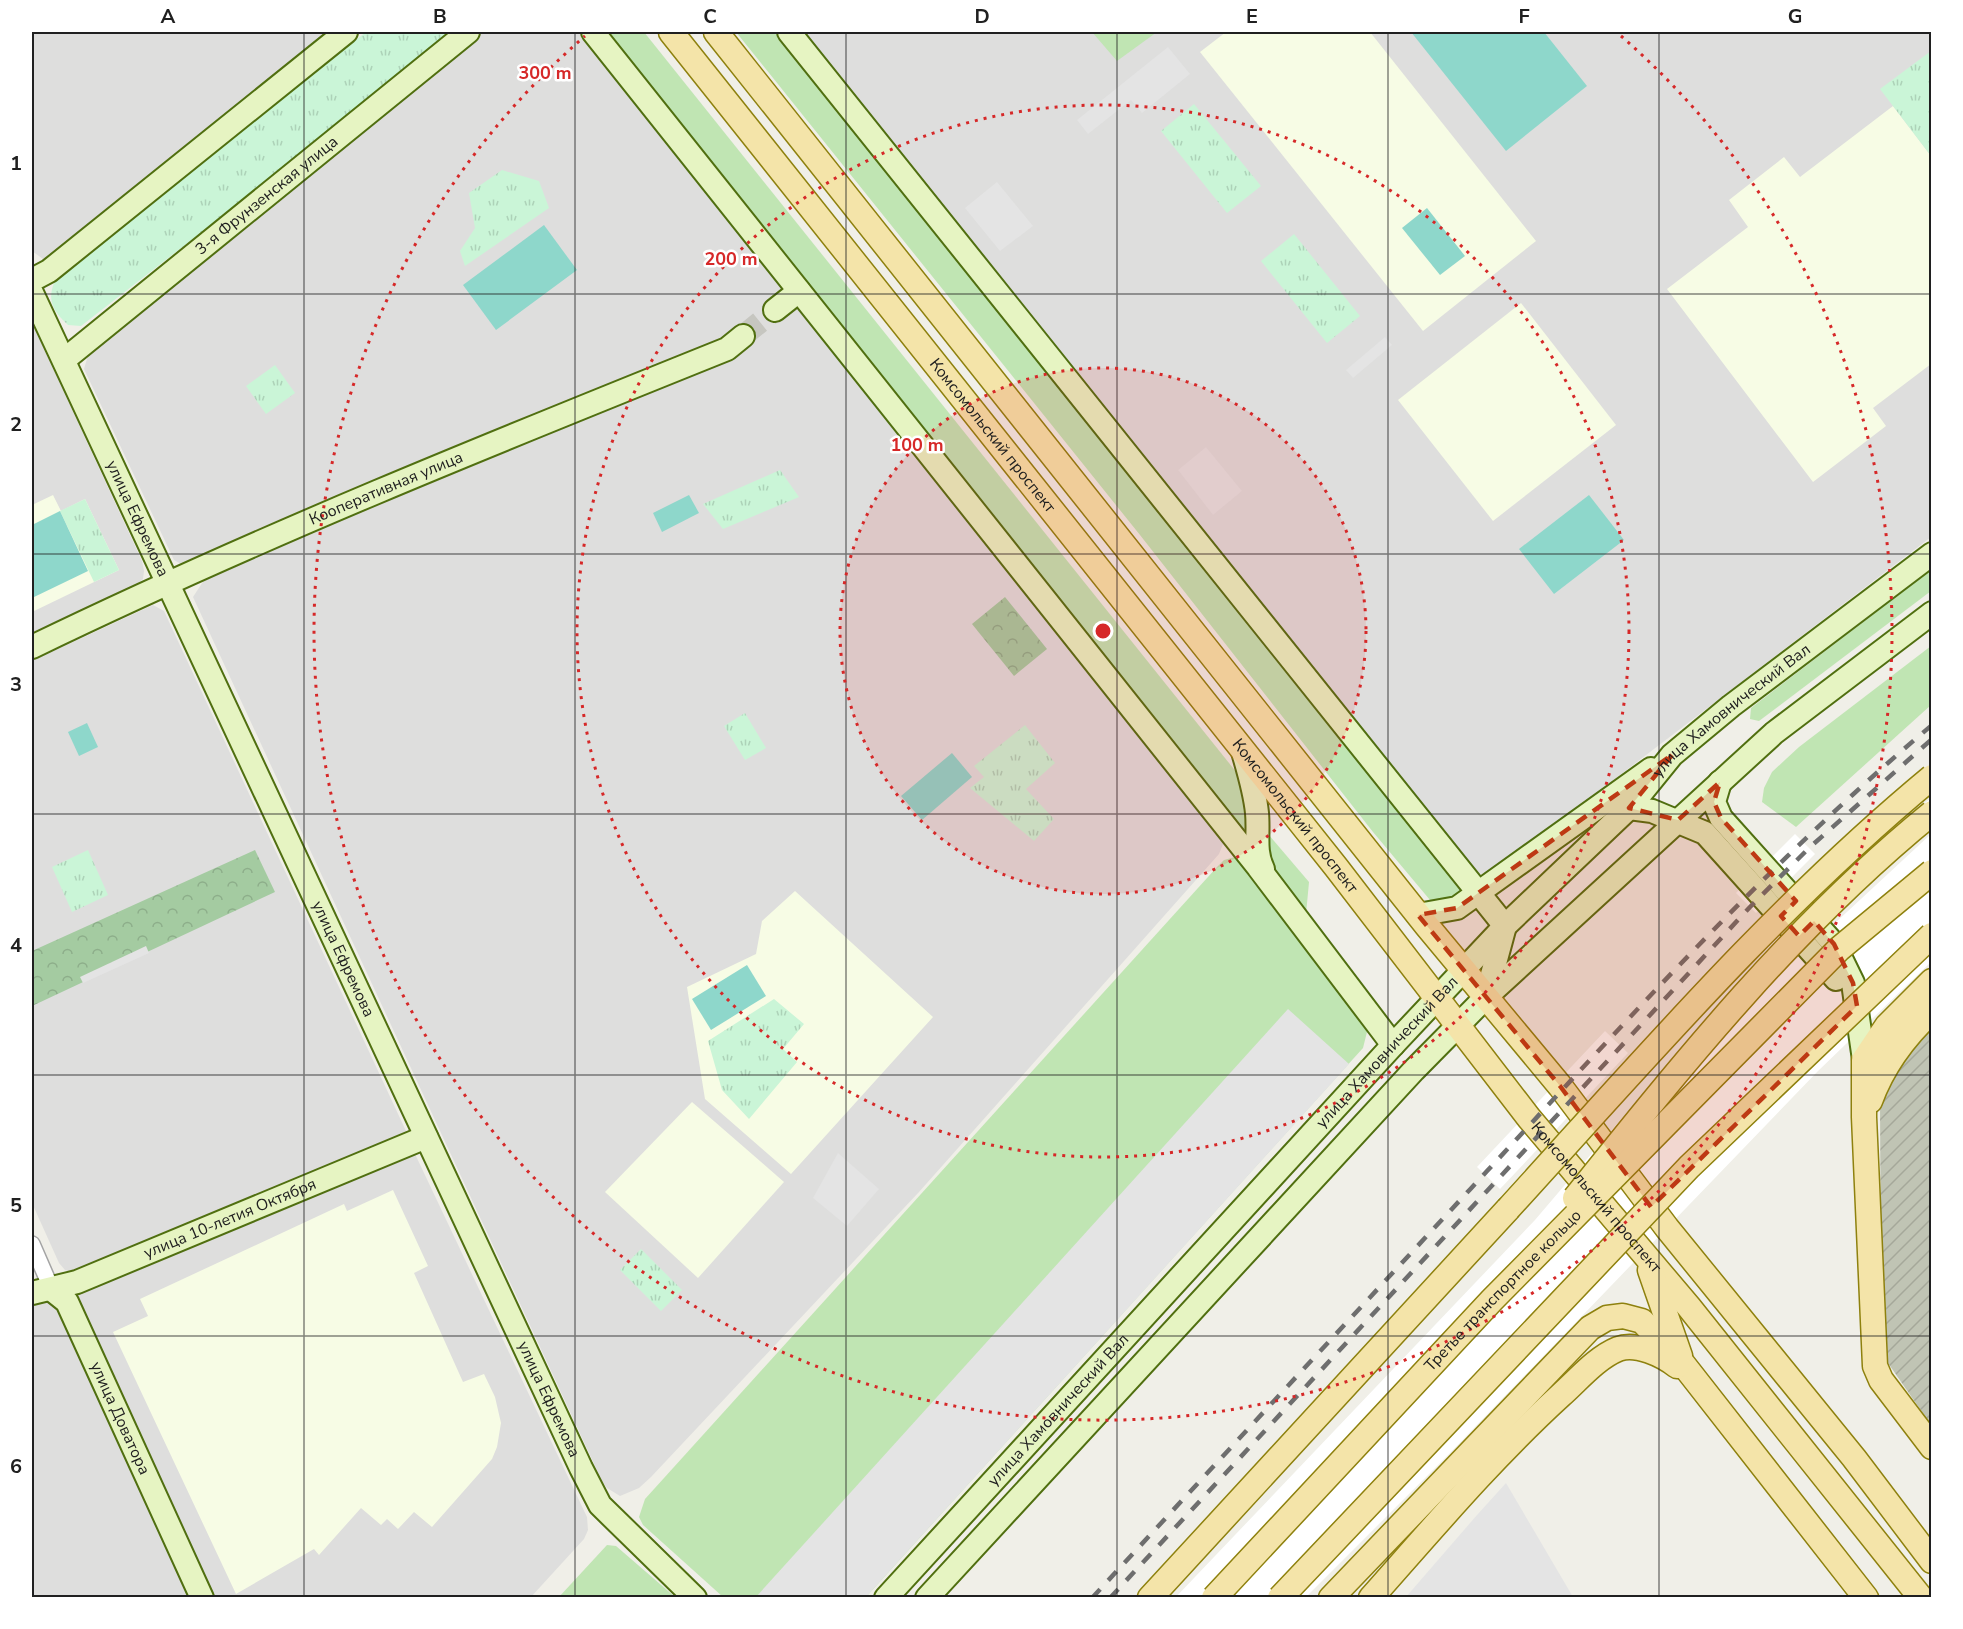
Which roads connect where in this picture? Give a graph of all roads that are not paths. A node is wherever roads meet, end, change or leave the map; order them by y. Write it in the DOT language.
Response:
graph roads {
  1 [pos="346,32"];
  2 [pos="468,32"];
  3 [pos="593,32"];
  4 [pos="671,32"];
  5 [pos="716,32"];
  6 [pos="789,32"];
  7 [pos="32,280"];
  8 [pos="799,291"];
  9 [pos="32,293"];
  10 [pos="775,310"];
  11 [pos="743,336"];
  12 [pos="64,360"];
  13 [pos="1932,554"];
  14 [pos="167,582"];
  15 [pos="1932,613"];
  16 [pos="32,647"];
  17 [pos="1242,748"];
  18 [pos="1672,755"];
  19 [pos="1932,777"];
  20 [pos="1720,782"];
  21 [pos="1629,808"];
  22 [pos="1932,813"];
  23 [pos="1678,820"];
  24 [pos="1932,872"];
  25 [pos="1270,883"];
  26 [pos="1478,893"];
  27 [pos="1418,915"];
  28 [pos="1505,926"];
  29 [pos="1932,935"];
  30 [pos="1464,970"];
  31 [pos="1932,981"];
  32 [pos="1438,998"];
  33 [pos="1486,998"];
  34 [pos="1932,1011"];
  35 [pos="1860,1022"];
  36 [pos="1457,1026"];
  37 [pos="1393,1045"];
  38 [pos="1864,1060"];
  39 [pos="1864,1117"];
  40 [pos="426,1137"];
  41 [pos="32,1244"];
  42 [pos="1647,1259"];
  43 [pos="42,1291"];
  44 [pos="1492,1300"];
  45 [pos="1690,1373"];
  46 [pos="1929,1446"];
  47 [pos="1932,1561"];
  48 [pos="202,1598"];
  49 [pos="695,1598"];
  50 [pos="886,1598"];
  51 [pos="927,1598"];
  52 [pos="1150,1598"];
  53 [pos="1214,1598"];
  54 [pos="1280,1598"];
  55 [pos="1331,1598"];
  56 [pos="1371,1598"];
  57 [pos="1866,1598"];
  58 [pos="1921,1598"];
  1 -- 7 [label="street"];
  2 -- 12 [label="street, 3-я Фрунзенская улица"];
  3 -- 8 [label="street"];
  4 -- 17 [label="main road, Комсомольский проспект"];
  5 -- 27 [label="main road, Комсомольский проспект"];
  6 -- 26 [label="street"];
  8 -- 10 [label="street"];
  8 -- 25 [label="street"];
  9 -- 12 [label="street, улица Ефремова"];
  11 -- 14 [label="street, Кооперативная улица"];
  12 -- 14 [label="street, улица Ефремова"];
  13 -- 18 [label="street, улица Хамовнический Вал"];
  14 -- 16 [label="street, Кооперативная улица"];
  14 -- 40 [label="street, улица Ефремова"];
  15 -- 20 [label="street, улица Хамовнический Вал"];
  17 -- 25 [label="street"];
  17 -- 32 [label="main road, Комсомольский проспект"];
  18 -- 21 [label="street, улица Хамовнический Вал"];
  18 -- 26 [label="street"];
  19 -- 52 [label="main road, bridge"];
  20 -- 23 [label="street, улица Хамовнический Вал"];
  20 -- 35 [label="street"];
  21 -- 23 [label="street"];
  21 -- 28 [label="street, улица Хамовнический Вал"];
  22 -- 44 [label="main road, bridge"];
  23 -- 33 [label="street, улица Хамовнический Вал"];
  23 -- 35 [label="street"];
  24 -- 44 [label="main road, Третье транспортное кольцо, bridge"];
  25 -- 37 [label="street"];
  26 -- 27 [label="street"];
  26 -- 28 [label="street"];
  27 -- 30 [label="main road, Комсомольский проспект"];
  28 -- 30 [label="street, улица Хамовнический Вал"];
  28 -- 33 [label="street"];
  29 -- 54 [label="main road, bridge"];
  30 -- 32 [label="street, улица Хамовнический Вал"];
  30 -- 33 [label="main road, Комсомольский проспект"];
  31 -- 38 [label="main road"];
  32 -- 36 [label="main road, Комсомольский проспект"];
  32 -- 37 [label="street, улица Хамовнический Вал"];
  33 -- 36 [label="street, улица Хамовнический Вал"];
  33 -- 47 [label="main road, Комсомольский проспект"];
  34 -- 39 [label="main road"];
  35 -- 38 [label="street"];
  36 -- 42 [label="main road, Комсомольский проспект"];
  36 -- 51 [label="street, улица Хамовнический Вал"];
  37 -- 50 [label="street, улица Хамовнический Вал"];
  38 -- 39 [label="main road"];
  39 -- 46 [label="main road"];
  40 -- 43 [label="street, улица 10-летия Октября"];
  40 -- 49 [label="street, улица Ефремова"];
  41 -- 43 [label="street, улица Доватора"];
  42 -- 45 [label="main road"];
  42 -- 58 [label="main road, Комсомольский проспект"];
  43 -- 48 [label="street, улица Доватора"];
  44 -- 53 [label="main road, Третье транспортное кольцо, bridge"];
  45 -- 55 [label="main road"];
  45 -- 56 [label="main road"];
  45 -- 57 [label="main road"];
}
